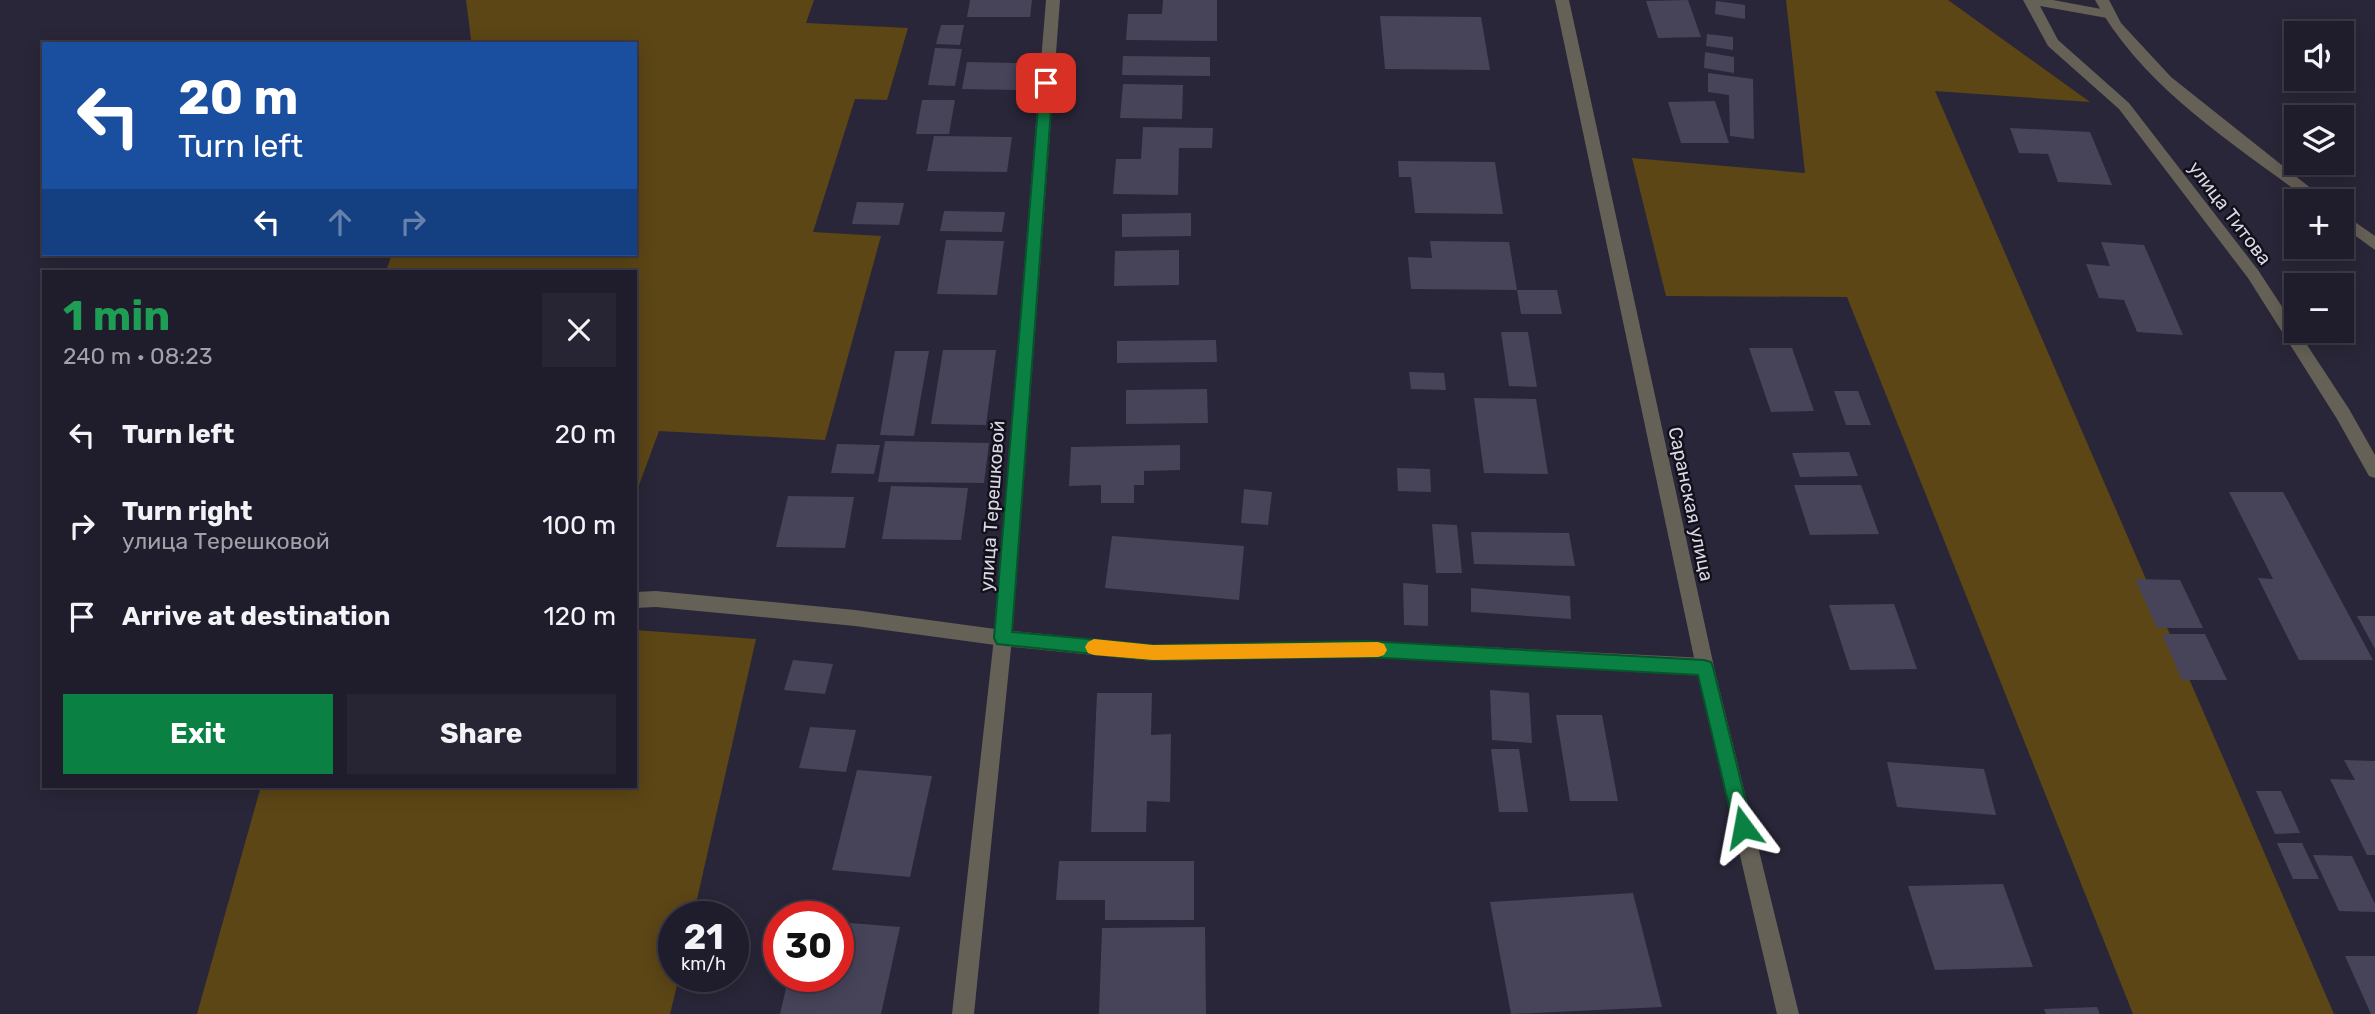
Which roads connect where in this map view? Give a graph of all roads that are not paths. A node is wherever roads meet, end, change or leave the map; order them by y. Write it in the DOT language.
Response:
graph roads {
  1 [pos="1053,0"];
  2 [pos="1562,0"];
  3 [pos="2030,0"];
  4 [pos="2102,0"];
  5 [pos="2107,15"];
  6 [pos="2304,189"];
  7 [pos="2354,227"];
  8 [pos="2375,244"];
  9 [pos="2375,471"];
  10 [pos="637,600"];
  11 [pos="1003,638"];
  12 [pos="1704,667"];
  13 [pos="963,1014"];
  14 [pos="1788,1014"];
  1 -- 11 [label="street, улица Терешковой"];
  2 -- 12 [label="street, Саранская улица"];
  3 -- 5 [label="street"];
  3 -- 9 [label="street, улица Титова"];
  4 -- 5 [label="street"];
  5 -- 6 [label="street"];
  7 -- 8 [label="street"];
  10 -- 11 [label="street"];
  11 -- 12 [label="street"];
  11 -- 13 [label="street, улица Терешковой"];
  12 -- 14 [label="street, Саранская улица"];
}
